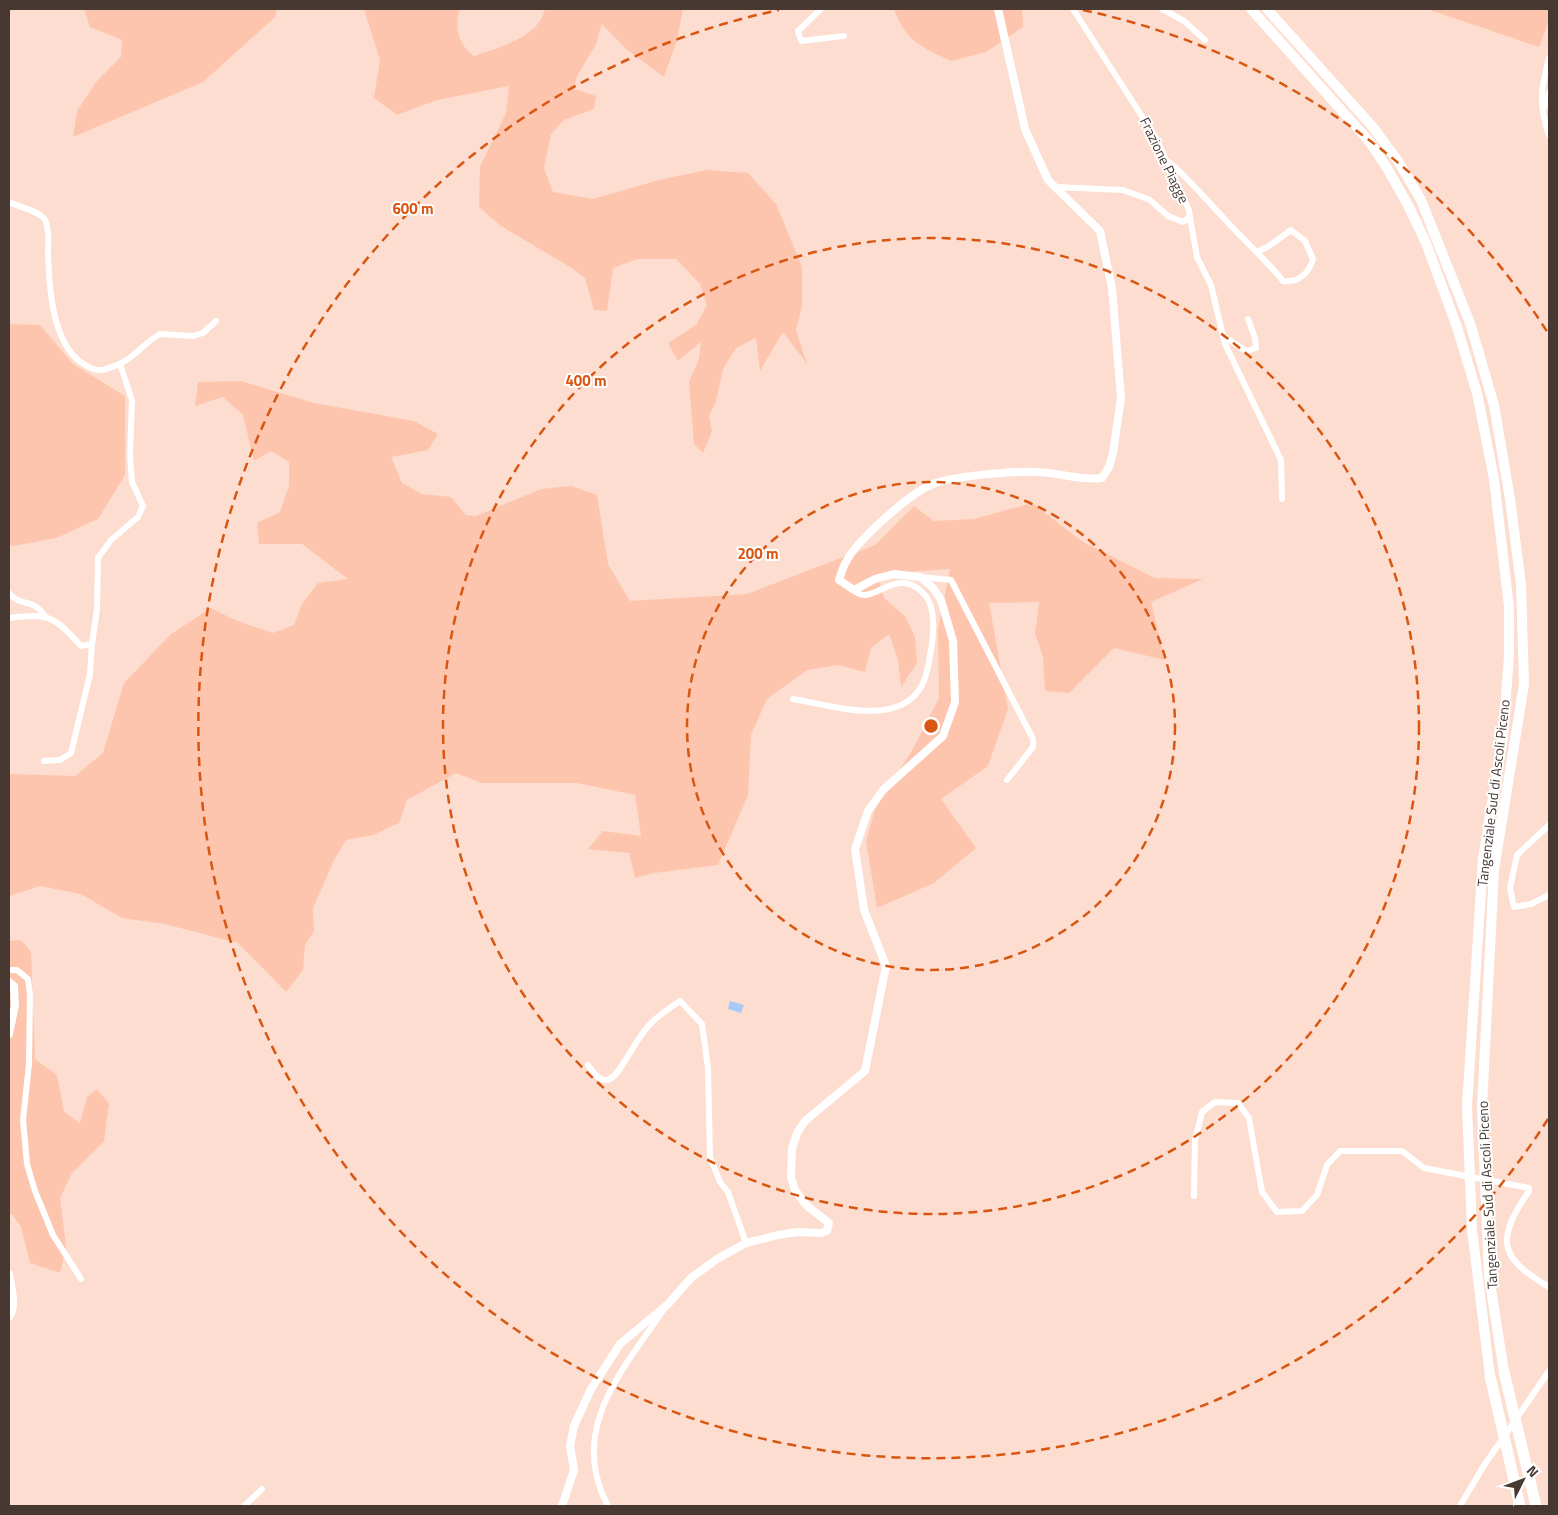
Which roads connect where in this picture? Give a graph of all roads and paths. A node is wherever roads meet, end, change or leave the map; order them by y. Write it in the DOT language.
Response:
graph roads {
  1 [pos="821,9"];
  2 [pos="998,9"];
  3 [pos="1073,9"];
  4 [pos="1162,9"];
  5 [pos="1252,9"];
  6 [pos="1267,9"];
  7 [pos="844,36"];
  8 [pos="1205,40"];
  9 [pos="1549,58"];
  10 [pos="1549,92"];
  11 [pos="1542,115"];
  12 [pos="1549,135"];
  13 [pos="1166,159"];
  14 [pos="1056,187"];
  15 [pos="9,202"];
  16 [pos="1190,217"];
  17 [pos="1257,252"];
  18 [pos="1248,319"];
  19 [pos="216,321"];
  20 [pos="1225,337"];
  21 [pos="120,364"];
  22 [pos="1282,499"];
  23 [pos="920,577"];
  24 [pos="854,590"];
  25 [pos="9,593"];
  26 [pos="46,617"];
  27 [pos="9,618"];
  28 [pos="92,644"];
  29 [pos="793,699"];
  30 [pos="44,761"];
  31 [pos="1007,780"];
  32 [pos="1549,825"];
  33 [pos="1549,895"];
  34 [pos="9,970"];
  35 [pos="9,982"];
  36 [pos="9,1034"];
  37 [pos="588,1065"];
  38 [pos="1194,1196"];
  39 [pos="746,1243"];
  40 [pos="9,1274"];
  41 [pos="81,1279"];
  42 [pos="1549,1287"];
  43 [pos="668,1304"];
  44 [pos="9,1317"];
  45 [pos="1549,1371"];
  46 [pos="1504,1372"];
  47 [pos="1490,1376"];
  48 [pos="262,1489"];
  49 [pos="244,1506"];
  50 [pos="564,1506"];
  51 [pos="608,1506"];
  52 [pos="1460,1506"];
  53 [pos="1520,1506"];
  54 [pos="1536,1506"];
  1 -- 7 [label="street"];
  2 -- 14 [label="street"];
  3 -- 13 [label="street, Frazione Piagge"];
  4 -- 8 [label="street"];
  5 -- 47 [label="highway, Tangenziale Sud di Ascoli Piceno"];
  6 -- 46 [label="highway, Tangenziale Sud di Ascoli Piceno"];
  9 -- 11 [label="street"];
  10 -- 11 [label="street"];
  11 -- 12 [label="street"];
  13 -- 16 [label="street, Frazione Piagge"];
  13 -- 17 [label="street"];
  14 -- 16 [label="street, Frazione Piagge"];
  14 -- 24 [label="street"];
  15 -- 21 [label="street"];
  16 -- 20 [label="street"];
  17 -- 17 [label="street"];
  18 -- 20 [label="street"];
  19 -- 21 [label="street"];
  20 -- 22 [label="street"];
  21 -- 28 [label="street"];
  23 -- 24 [label="street"];
  23 -- 31 [label="street"];
  23 -- 39 [label="street"];
  24 -- 29 [label="street"];
  25 -- 26 [label="street"];
  26 -- 27 [label="street"];
  26 -- 28 [label="street"];
  28 -- 30 [label="street"];
  32 -- 33 [label="street"];
  34 -- 41 [label="street"];
  35 -- 36 [label="street"];
  37 -- 39 [label="street"];
  38 -- 42 [label="street"];
  39 -- 43 [label="street"];
  40 -- 44 [label="street"];
  43 -- 50 [label="street"];
  43 -- 51 [label="street"];
  45 -- 52 [label="street"];
  46 -- 54 [label="highway"];
  47 -- 53 [label="highway"];
  48 -- 49 [label="street"];
}
